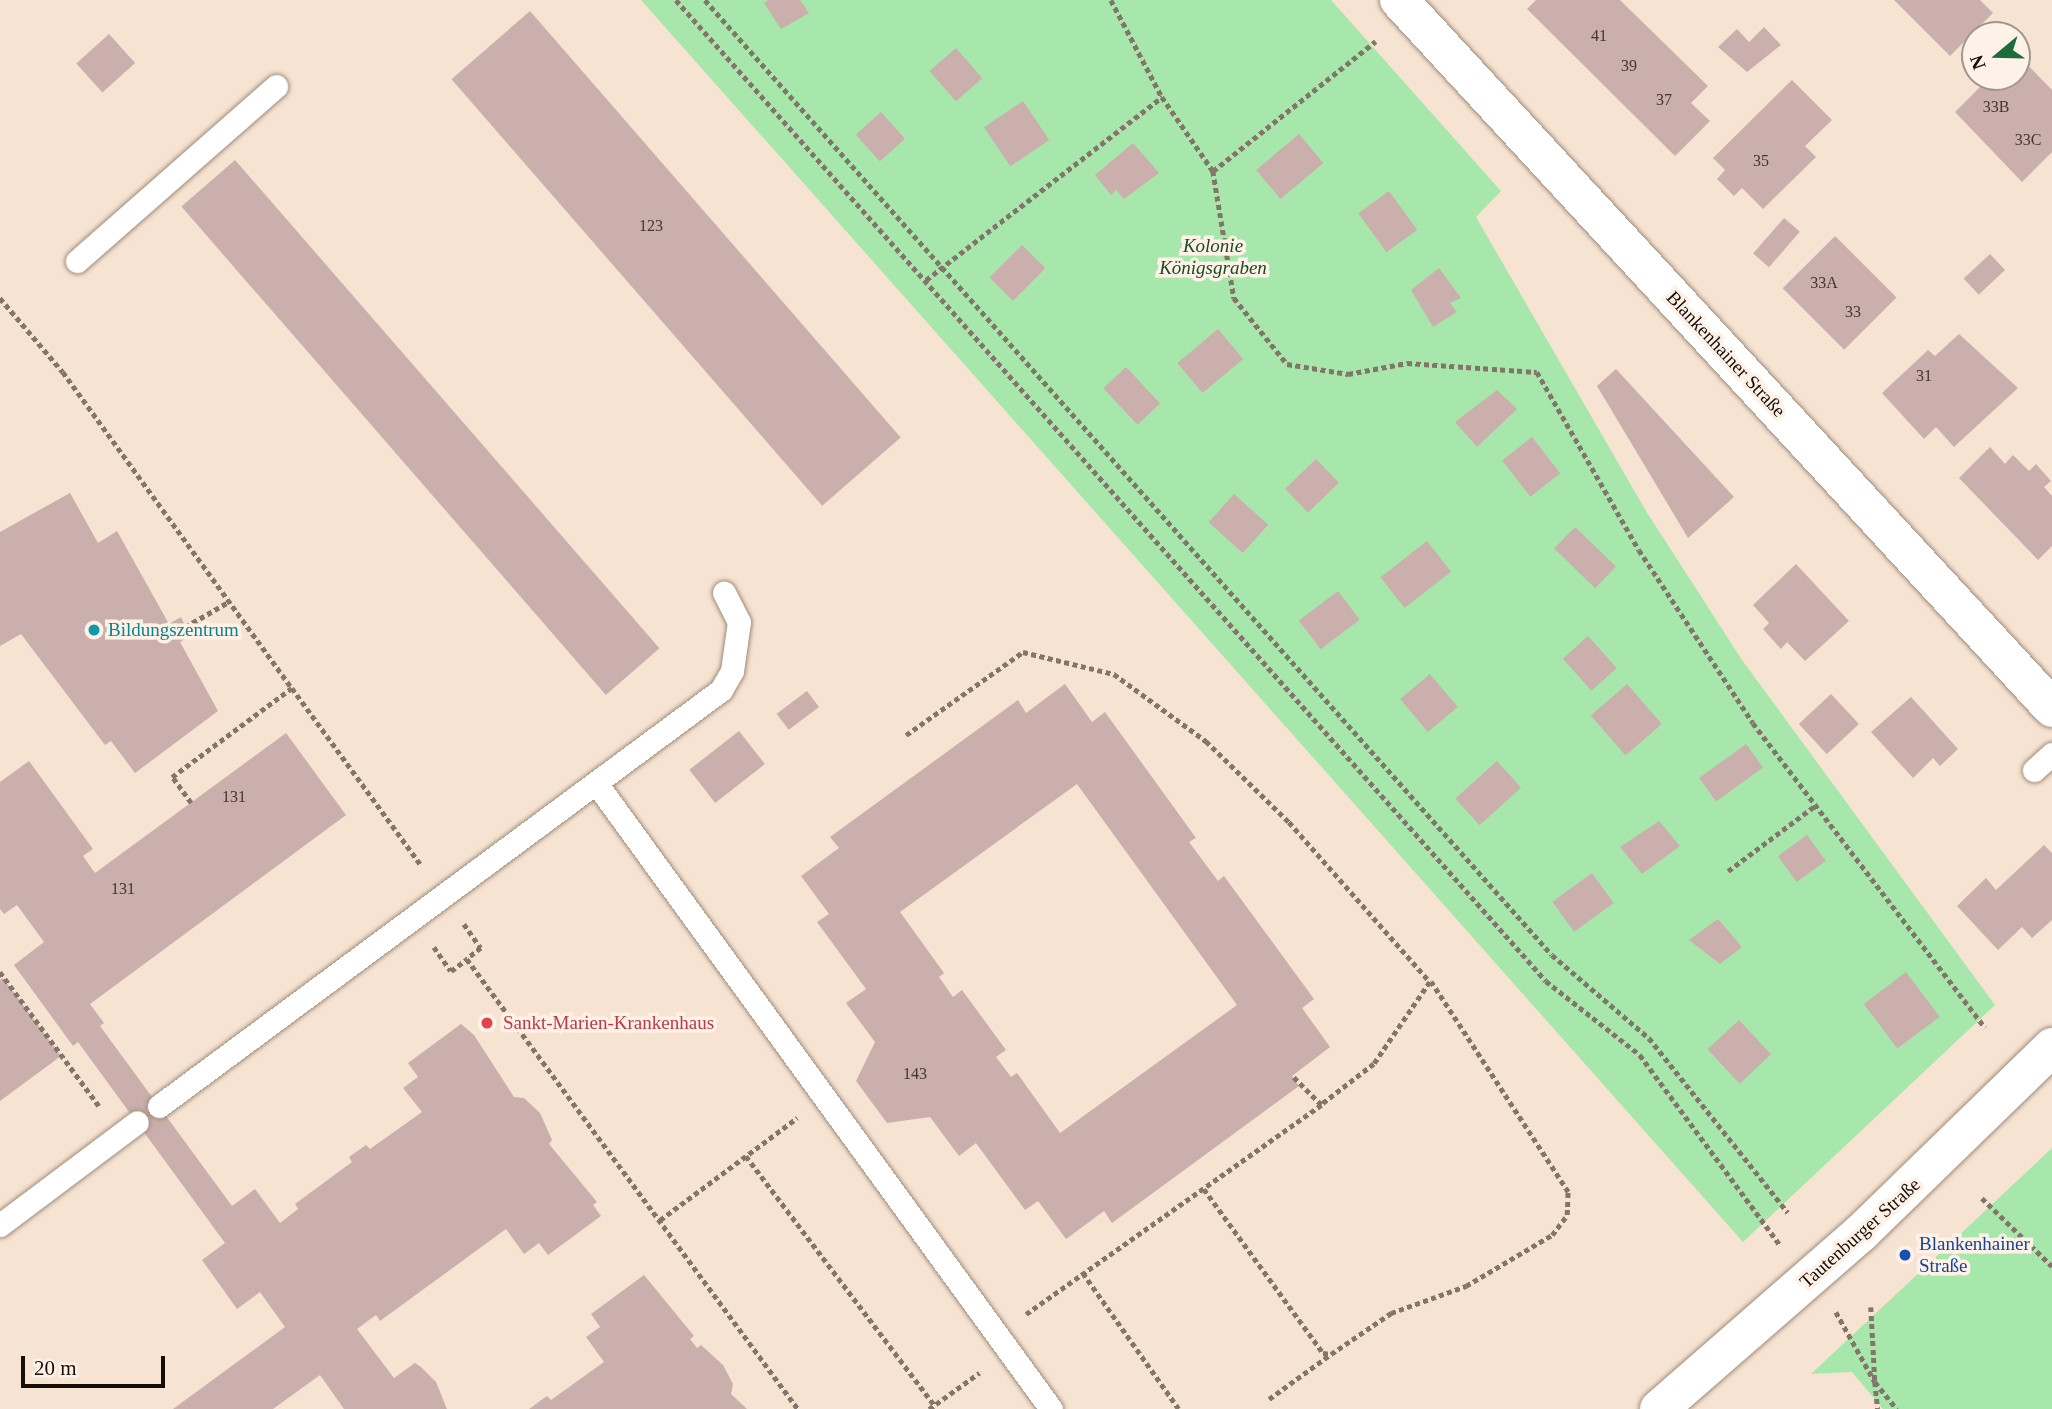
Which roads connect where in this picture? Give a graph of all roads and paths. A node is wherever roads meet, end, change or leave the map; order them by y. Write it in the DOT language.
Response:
graph roads {
  1 [pos="676,0"];
  2 [pos="705,0"];
  3 [pos="1111,0"];
  4 [pos="1399,0"];
  5 [pos="1376,41"];
  6 [pos="276,86"];
  7 [pos="1163,97"];
  8 [pos="1213,171"];
  9 [pos="77,261"];
  10 [pos="941,268"];
  11 [pos="926,279"];
  12 [pos="0,298"];
  13 [pos="724,593"];
  14 [pos="230,601"];
  15 [pos="186,626"];
  16 [pos="292,688"];
  17 [pos="2052,708"];
  18 [pos="906,735"];
  19 [pos="2052,754"];
  20 [pos="2034,770"];
  21 [pos="596,783"];
  22 [pos="191,803"];
  23 [pos="1816,806"];
  24 [pos="1728,871"];
  25 [pos="444,897"];
  26 [pos="414,920"];
  27 [pos="467,959"];
  28 [pos="0,972"];
  29 [pos="1430,982"];
  30 [pos="1985,1028"];
  31 [pos="2052,1047"];
  32 [pos="1292,1076"];
  33 [pos="824,1098"];
  34 [pos="1321,1105"];
  35 [pos="159,1106"];
  36 [pos="129,1129"];
  37 [pos="746,1156"];
  38 [pos="1204,1189"];
  39 [pos="1982,1198"];
  40 [pos="1788,1213"];
  41 [pos="660,1220"];
  42 [pos="0,1225"];
  43 [pos="1766,1229"];
  44 [pos="2052,1266"];
  45 [pos="1083,1273"];
  46 [pos="1871,1307"];
  47 [pos="1848,1327"];
  48 [pos="1003,1342"];
  49 [pos="1331,1354"];
  50 [pos="1875,1382"];
  51 [pos="1269,1399"];
  52 [pos="934,1405"];
  53 [pos="798,1409"];
  54 [pos="929,1409"];
  55 [pos="1051,1409"];
  56 [pos="1179,1409"];
  57 [pos="1659,1409"];
  58 [pos="1878,1409"];
  59 [pos="1897,1409"];
  1 -- 11 [label="path"];
  2 -- 10 [label="path"];
  3 -- 7 [label="path"];
  4 -- 17 [label="street, Blankenhainer Straße"];
  5 -- 8 [label="path"];
  6 -- 9 [label="lane"];
  7 -- 8 [label="path"];
  7 -- 10 [label="path"];
  8 -- 23 [label="path"];
  10 -- 11 [label="path"];
  10 -- 40 [label="path"];
  11 -- 43 [label="path"];
  12 -- 14 [label="path"];
  13 -- 21 [label="lane"];
  14 -- 15 [label="path"];
  14 -- 16 [label="path"];
  16 -- 22 [label="path"];
  16 -- 25 [label="path"];
  18 -- 29 [label="path"];
  19 -- 20 [label="lane"];
  21 -- 25 [label="lane"];
  21 -- 33 [label="lane"];
  23 -- 24 [label="path"];
  23 -- 30 [label="path"];
  25 -- 26 [label="lane"];
  25 -- 27 [label="path"];
  26 -- 27 [label="path"];
  26 -- 35 [label="lane"];
  27 -- 41 [label="path"];
  28 -- 36 [label="path"];
  29 -- 34 [label="path"];
  29 -- 49 [label="path"];
  31 -- 57 [label="street, Tautenburger Straße"];
  32 -- 34 [label="path"];
  33 -- 37 [label="path"];
  33 -- 48 [label="lane"];
  34 -- 38 [label="path"];
  36 -- 42 [label="lane"];
  37 -- 41 [label="path"];
  37 -- 52 [label="path"];
  38 -- 45 [label="path"];
  38 -- 49 [label="path"];
  39 -- 44 [label="path"];
  41 -- 53 [label="path"];
  45 -- 48 [label="path"];
  45 -- 56 [label="path"];
  46 -- 50 [label="path"];
  47 -- 50 [label="path"];
  48 -- 52 [label="path"];
  48 -- 55 [label="lane"];
  49 -- 51 [label="path"];
  50 -- 58 [label="path"];
  50 -- 59 [label="path"];
  52 -- 54 [label="path"];
}
